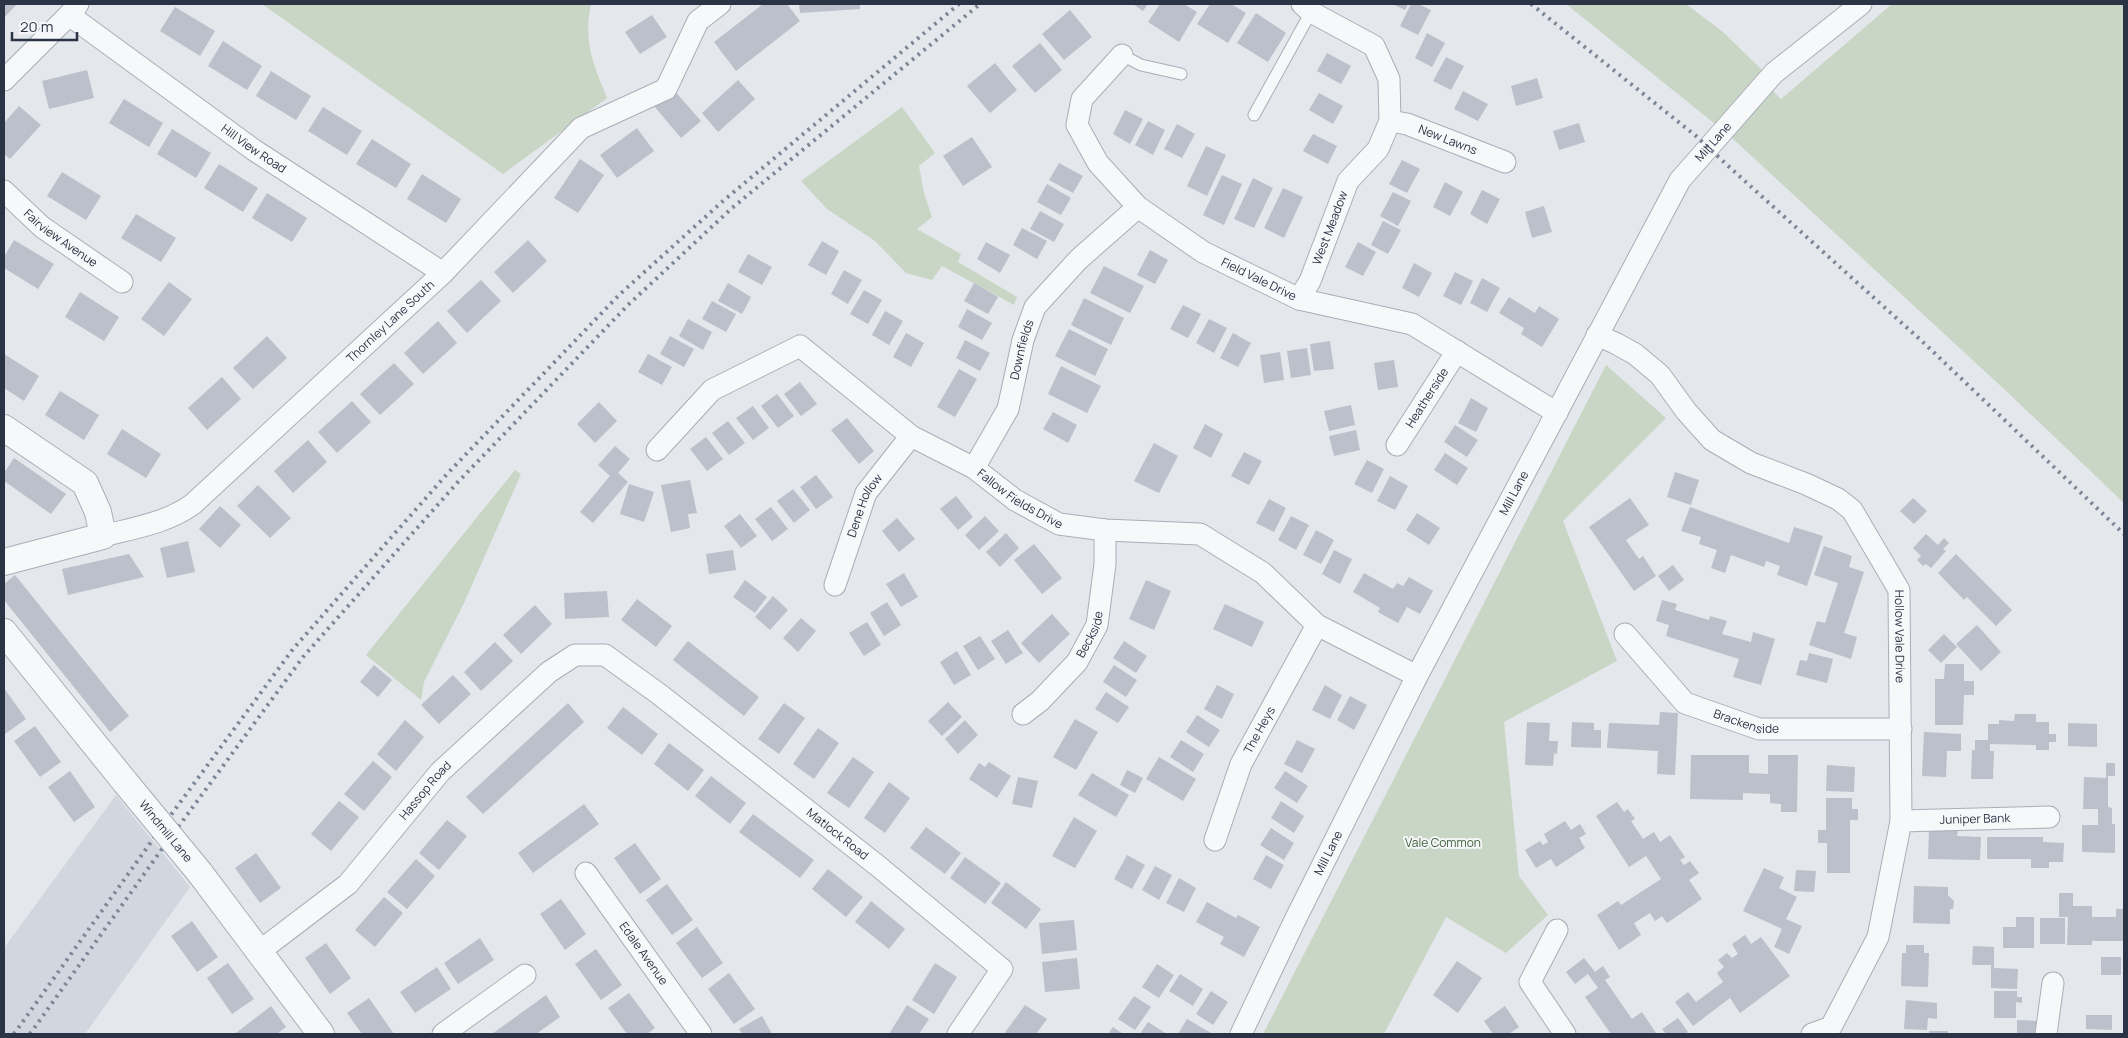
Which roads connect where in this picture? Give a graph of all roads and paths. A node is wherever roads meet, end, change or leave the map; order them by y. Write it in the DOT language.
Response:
graph roads {
  1 [pos="720,4"];
  2 [pos="1861,4"];
  3 [pos="1306,8"];
  4 [pos="74,9"];
  5 [pos="1122,55"];
  6 [pos="1181,74"];
  7 [pos="4,80"];
  8 [pos="1254,115"];
  9 [pos="1390,121"];
  10 [pos="1505,162"];
  11 [pos="4,191"];
  12 [pos="1138,207"];
  13 [pos="443,273"];
  14 [pos="122,282"];
  15 [pos="1299,299"];
  16 [pos="1597,335"];
  17 [pos="1457,351"];
  18 [pos="1557,413"];
  19 [pos="4,428"];
  20 [pos="912,436"];
  21 [pos="1397,445"];
  22 [pos="657,450"];
  23 [pos="974,468"];
  24 [pos="1106,530"];
  25 [pos="104,536"];
  26 [pos="4,562"];
  27 [pos="834,585"];
  28 [pos="1317,625"];
  29 [pos="4,632"];
  30 [pos="1625,634"];
  31 [pos="605,655"];
  32 [pos="1417,676"];
  33 [pos="1023,714"];
  34 [pos="1901,729"];
  35 [pos="2048,817"];
  36 [pos="1901,821"];
  37 [pos="1215,840"];
  38 [pos="586,873"];
  39 [pos="1557,930"];
  40 [pos="260,951"];
  41 [pos="525,975"];
  42 [pos="2053,983"];
  43 [pos="1836,1031"];
  44 [pos="321,1034"];
  45 [pos="443,1034"];
  46 [pos="700,1034"];
  47 [pos="958,1034"];
  48 [pos="1241,1034"];
  49 [pos="1565,1034"];
  50 [pos="1812,1034"];
  51 [pos="2046,1034"];
  1 -- 13 [label="street, Thornley Lane South"];
  2 -- 16 [label="street, Mill Lane"];
  3 -- 8 [label="lane"];
  3 -- 9 [label="street, West Meadow"];
  4 -- 7 [label="street"];
  4 -- 13 [label="street, Hill View Road"];
  5 -- 6 [label="lane"];
  5 -- 12 [label="street, Field Vale Drive"];
  9 -- 10 [label="street, New Lawns"];
  9 -- 15 [label="street, West Meadow"];
  11 -- 14 [label="street, Fairview Avenue"];
  12 -- 15 [label="street, Field Vale Drive"];
  12 -- 23 [label="street, Downfields"];
  13 -- 25 [label="street, Thornley Lane South"];
  15 -- 17 [label="street, Field Vale Drive"];
  16 -- 18 [label="street, Mill Lane"];
  16 -- 34 [label="street, Hollow Vale Drive"];
  17 -- 18 [label="street, Field Vale Drive"];
  17 -- 21 [label="street, Heatherside"];
  18 -- 32 [label="street, Mill Lane"];
  19 -- 25 [label="street"];
  20 -- 22 [label="street, Fallow Fields Drive"];
  20 -- 23 [label="street, Fallow Fields Drive"];
  20 -- 27 [label="street, Dene Hollow"];
  23 -- 24 [label="street, Fallow Fields Drive"];
  24 -- 28 [label="street, Fallow Fields Drive"];
  24 -- 33 [label="street, Beckside"];
  25 -- 26 [label="street, Thornley Lane South"];
  28 -- 32 [label="street, Fallow Fields Drive"];
  28 -- 37 [label="street, The Heys"];
  29 -- 40 [label="street, Windmill Lane, bridge"];
  30 -- 34 [label="street, Brackenside"];
  31 -- 40 [label="street, Hassop Road"];
  31 -- 47 [label="street, Matlock Road"];
  32 -- 48 [label="street, Mill Lane"];
  34 -- 36 [label="street, Hollow Vale Drive"];
  35 -- 36 [label="street, Juniper Bank"];
  36 -- 43 [label="street, Hollow Vale Drive"];
  38 -- 46 [label="street, Edale Avenue"];
  39 -- 49 [label="street"];
  40 -- 44 [label="street, Windmill Lane"];
  41 -- 45 [label="street"];
  42 -- 51 [label="street"];
  43 -- 50 [label="street, Hollow Vale Drive"];
}
